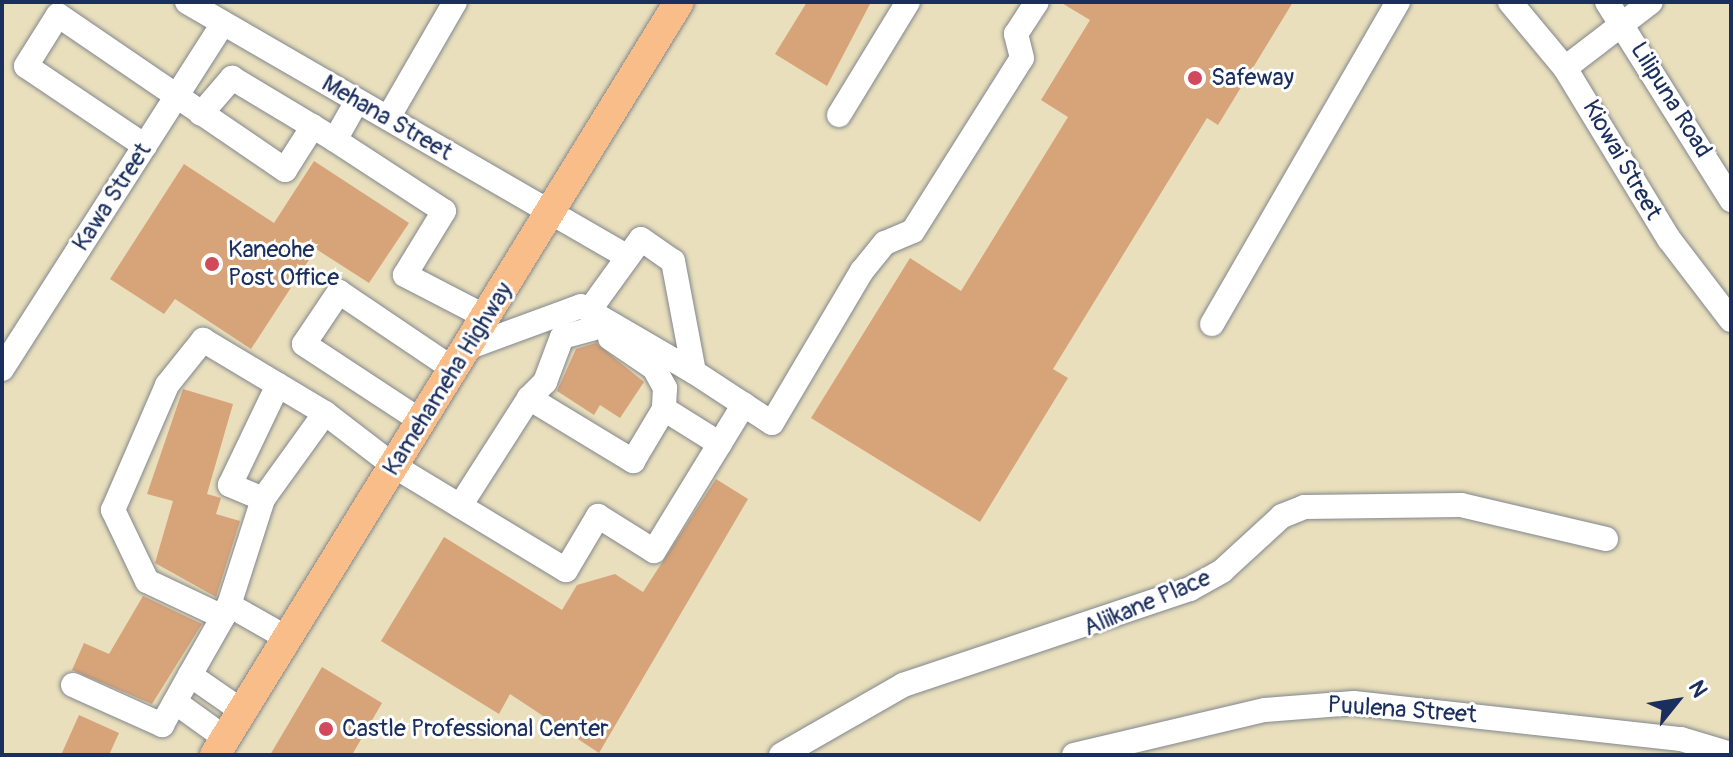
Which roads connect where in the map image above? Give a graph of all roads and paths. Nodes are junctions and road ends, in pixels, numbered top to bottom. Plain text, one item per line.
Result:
1 (187, 2) edge
2 (679, 2) edge
3 (908, 2) edge
4 (1037, 2) edge
5 (1398, 2) edge
6 (1510, 2) edge
7 (1607, 2) edge
8 (1651, 2) edge
9 (452, 3) edge
10 (223, 24) junction
11 (1624, 25) junction
12 (1565, 68) junction
13 (176, 98) junction
14 (357, 101) junction
15 (201, 114) junction
16 (839, 115) dead end
17 (388, 118) junction
18 (313, 126) junction
19 (335, 140) junction
20 (145, 146) junction
21 (1731, 200) edge
22 (551, 211) junction
23 (628, 257) junction
24 (486, 317) junction
25 (1731, 320) edge
26 (1212, 324) dead end
27 (598, 325) junction
28 (460, 358) junction
29 (2, 369) edge
30 (694, 372) junction
31 (278, 385) junction
32 (529, 398) junction
33 (744, 404) junction
34 (664, 409) junction
35 (325, 413) junction
36 (421, 421) junction
37 (720, 444) junction
38 (394, 466) junction
39 (263, 499) junction
40 (460, 506) junction
41 (1606, 539) dead end
42 (226, 611) junction
43 (287, 638) junction
44 (190, 675) junction
45 (73, 685) dead end
46 (175, 702) junction
47 (242, 711) junction
48 (220, 747) edge
49 (1731, 754) edge
50 (781, 755) edge
51 (1074, 755) edge

1 - 10 street, Mehana Street
2 - 22 main road, Kamehameha Highway
3 - 16 street
4 - 33 street
5 - 26 street
6 - 12 street, Kiowai Street
7 - 11 street, Lilipuna Road
8 - 11 street
9 - 17 street
10 - 13 street, Kawa Street
10 - 14 street, Mehana Street
11 - 12 street
11 - 21 street, Lilipuna Road
12 - 25 street, Kiowai Street
13 - 15 street
13 - 20 street, Kawa Street
13 - 20 street
14 - 17 street, Mehana Street
14 - 19 street
15 - 18 street
15 - 18 street
17 - 22 street, Mehana Street
18 - 19 street
19 - 24 street
20 - 29 street, Kawa Street
22 - 23 street, Mehana Street
22 - 24 main road, Kamehameha Highway
23 - 27 street
23 - 30 street
24 - 28 main road, Kamehameha Highway
27 - 28 street
27 - 30 street
27 - 32 street
27 - 34 street
28 - 36 main road, Kamehameha Highway
28 - 36 street
30 - 33 street
31 - 35 street
31 - 39 street
31 - 42 street
32 - 34 street
32 - 40 street
33 - 37 street
34 - 37 street
35 - 38 street
35 - 39 street
36 - 38 main road, Kamehameha Highway
37 - 40 street
38 - 40 street
38 - 43 main road, Kamehameha Highway
39 - 42 street
41 - 50 street, Aliikane Place
42 - 43 street
42 - 44 street
43 - 47 main road, Kamehameha Highway
44 - 46 street
44 - 47 street
45 - 46 street
46 - 48 street
47 - 48 main road, Kamehameha Highway
49 - 51 street, Puulena Street

